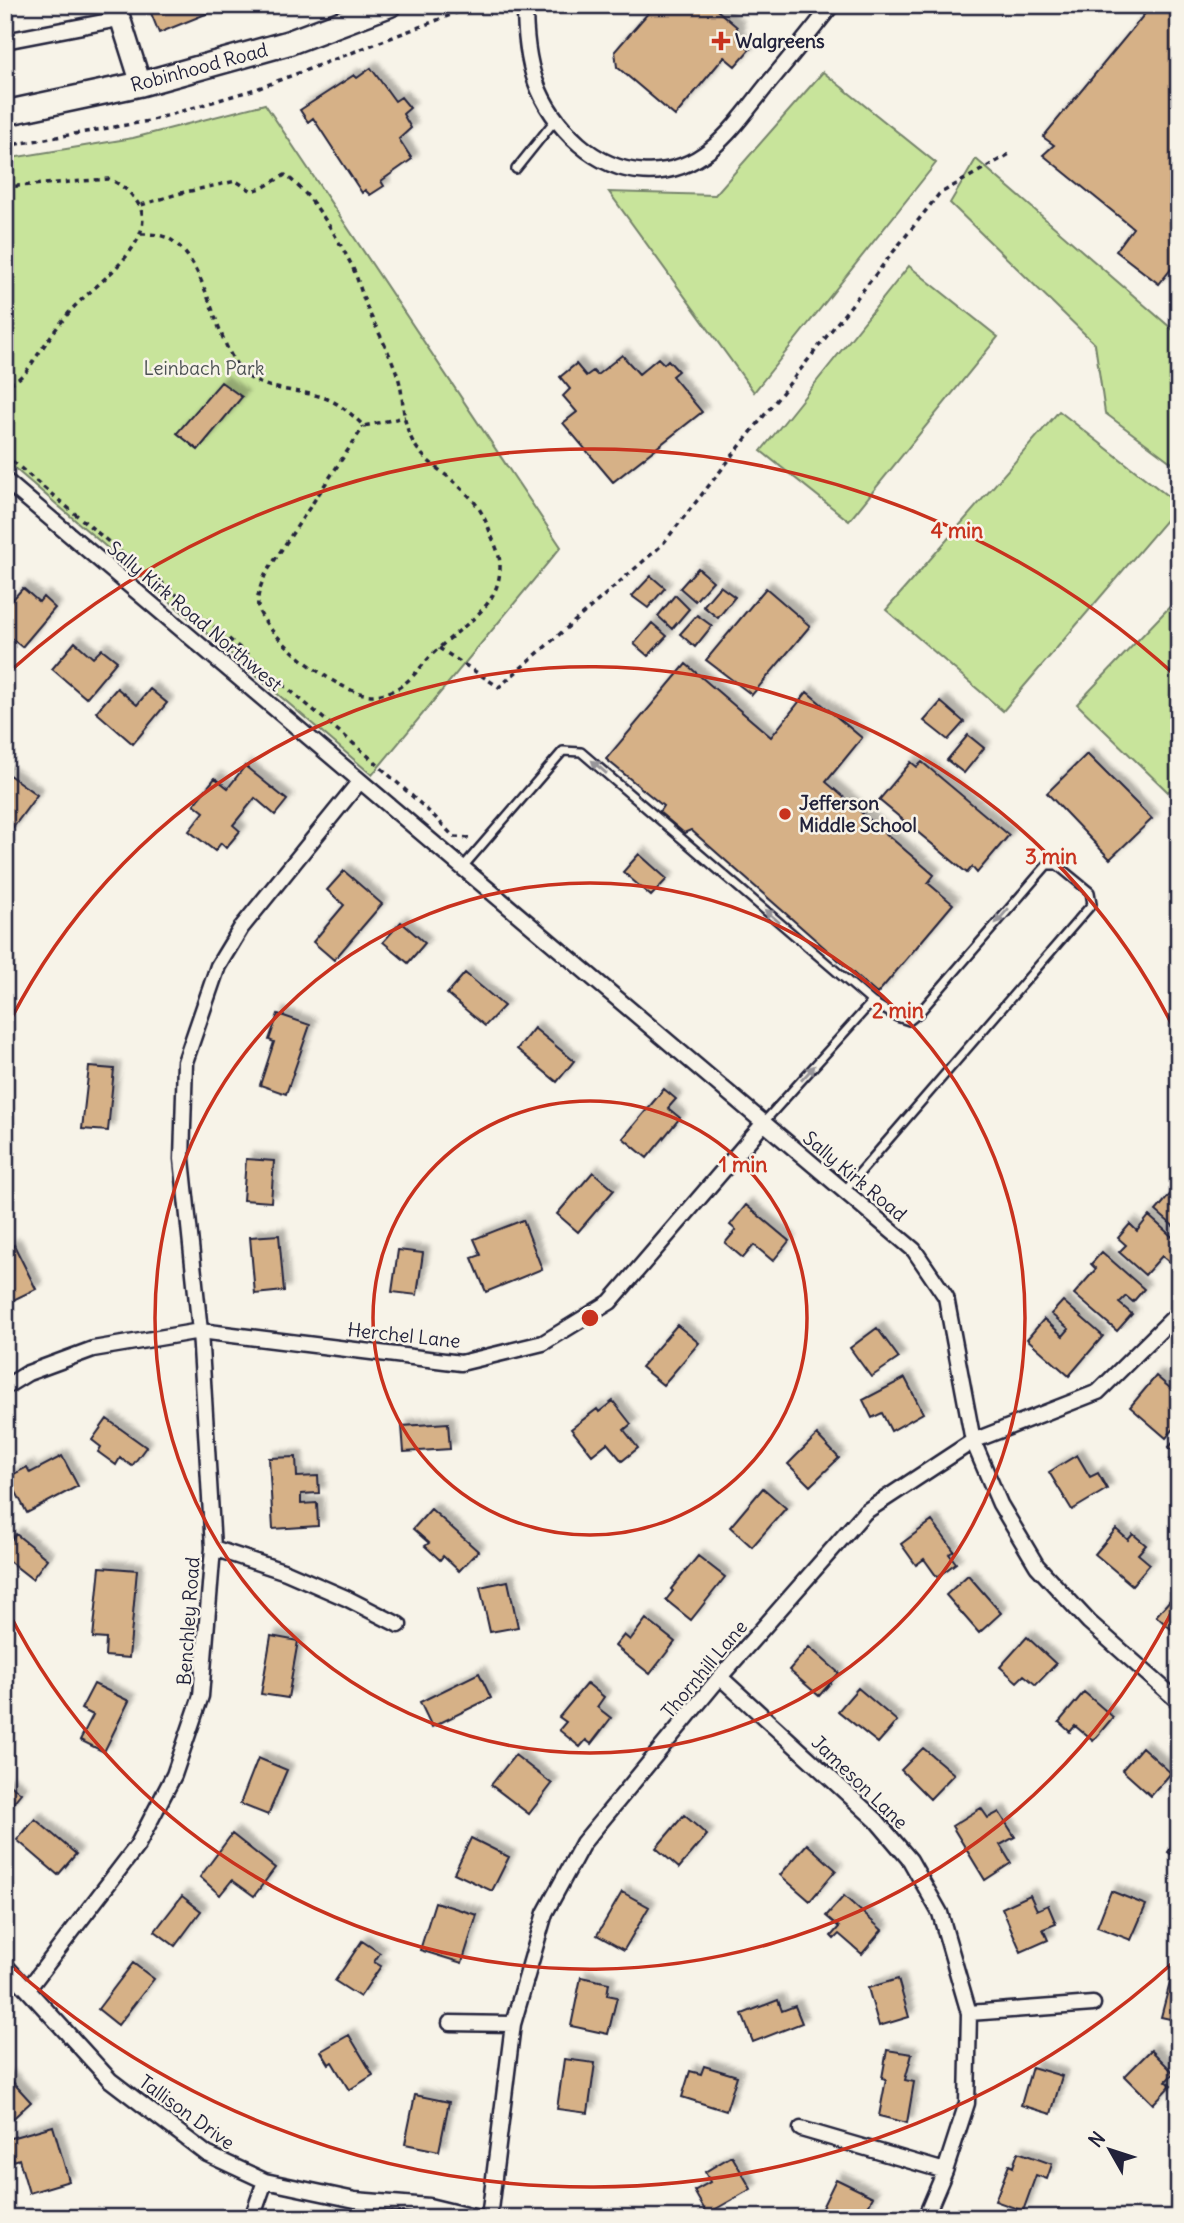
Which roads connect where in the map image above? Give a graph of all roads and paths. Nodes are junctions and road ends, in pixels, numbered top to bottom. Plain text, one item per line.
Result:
1 (389, 5) edge
2 (477, 5) edge
3 (525, 5) edge
4 (831, 6) edge
5 (118, 12) edge
6 (5, 41) edge
7 (141, 84) junction
8 (5, 113) edge
9 (556, 119) junction
10 (5, 146) edge
11 (1013, 152) dead end
12 (516, 169) dead end
13 (5, 187) edge
14 (141, 205) junction
15 (141, 234) junction
16 (5, 386) edge
17 (405, 417) junction
18 (364, 426) junction
19 (5, 455) edge
20 (5, 480) edge
21 (135, 564) dead end
22 (160, 581) dead end
23 (439, 648) junction
24 (360, 781) junction
25 (472, 838) dead end
26 (462, 868) junction
27 (872, 1002) junction
28 (763, 1124) junction
29 (844, 1192) junction
30 (1176, 1320) edge
31 (200, 1331) junction
32 (5, 1387) edge
33 (973, 1441) junction
34 (213, 1548) junction
35 (399, 1625) dead end
36 (720, 1677) junction
37 (1179, 1702) edge
38 (5, 1965) edge
39 (27, 1989) junction
40 (1093, 2004) dead end
41 (969, 2013) junction
42 (450, 2023) dead end
43 (513, 2024) junction
44 (801, 2129) dead end
45 (944, 2171) junction
46 (265, 2181) junction
47 (253, 2218) edge
48 (478, 2218) edge
49 (489, 2218) edge
50 (925, 2218) edge

1 - 7 main road, Robinhood Road
2 - 10 path
3 - 9 street
4 - 9 street
5 - 6 street
5 - 7 street
7 - 8 main road, Robinhood Road
9 - 12 lane
11 - 23 path
13 - 14 path
14 - 15 path
14 - 17 path
15 - 16 path
15 - 18 path
17 - 18 path
17 - 23 path
18 - 23 path
19 - 21 path
20 - 24 street, Sally Kirk Road Northwest
22 - 25 path
24 - 26 street, Sally Kirk Road
24 - 31 street, Benchley Road
27 -> 26 lane
26 - 28 street, Sally Kirk Road
28 -> 27 lane
29 -> 27 lane
28 - 29 street, Sally Kirk Road
28 - 31 street, Herchel Lane
29 - 33 street, Sally Kirk Road
30 - 33 street, Thornhill Lane
31 - 32 street, Herchel Lane
31 - 34 street, Benchley Road
33 - 36 street, Thornhill Lane
33 - 37 street, Sally Kirk Road
34 - 35 street
34 - 39 street, Benchley Road
36 - 41 street, Jameson Lane
36 - 43 street, Thornhill Lane
38 - 39 street, Tallison Drive
39 - 46 street, Tallison Drive
40 - 41 street
41 - 45 street, Jameson Lane
42 - 43 street
43 - 49 street, Thornhill Lane
44 - 45 street
45 - 50 street, Jameson Lane
46 - 47 street
46 - 48 street, Tallison Drive

